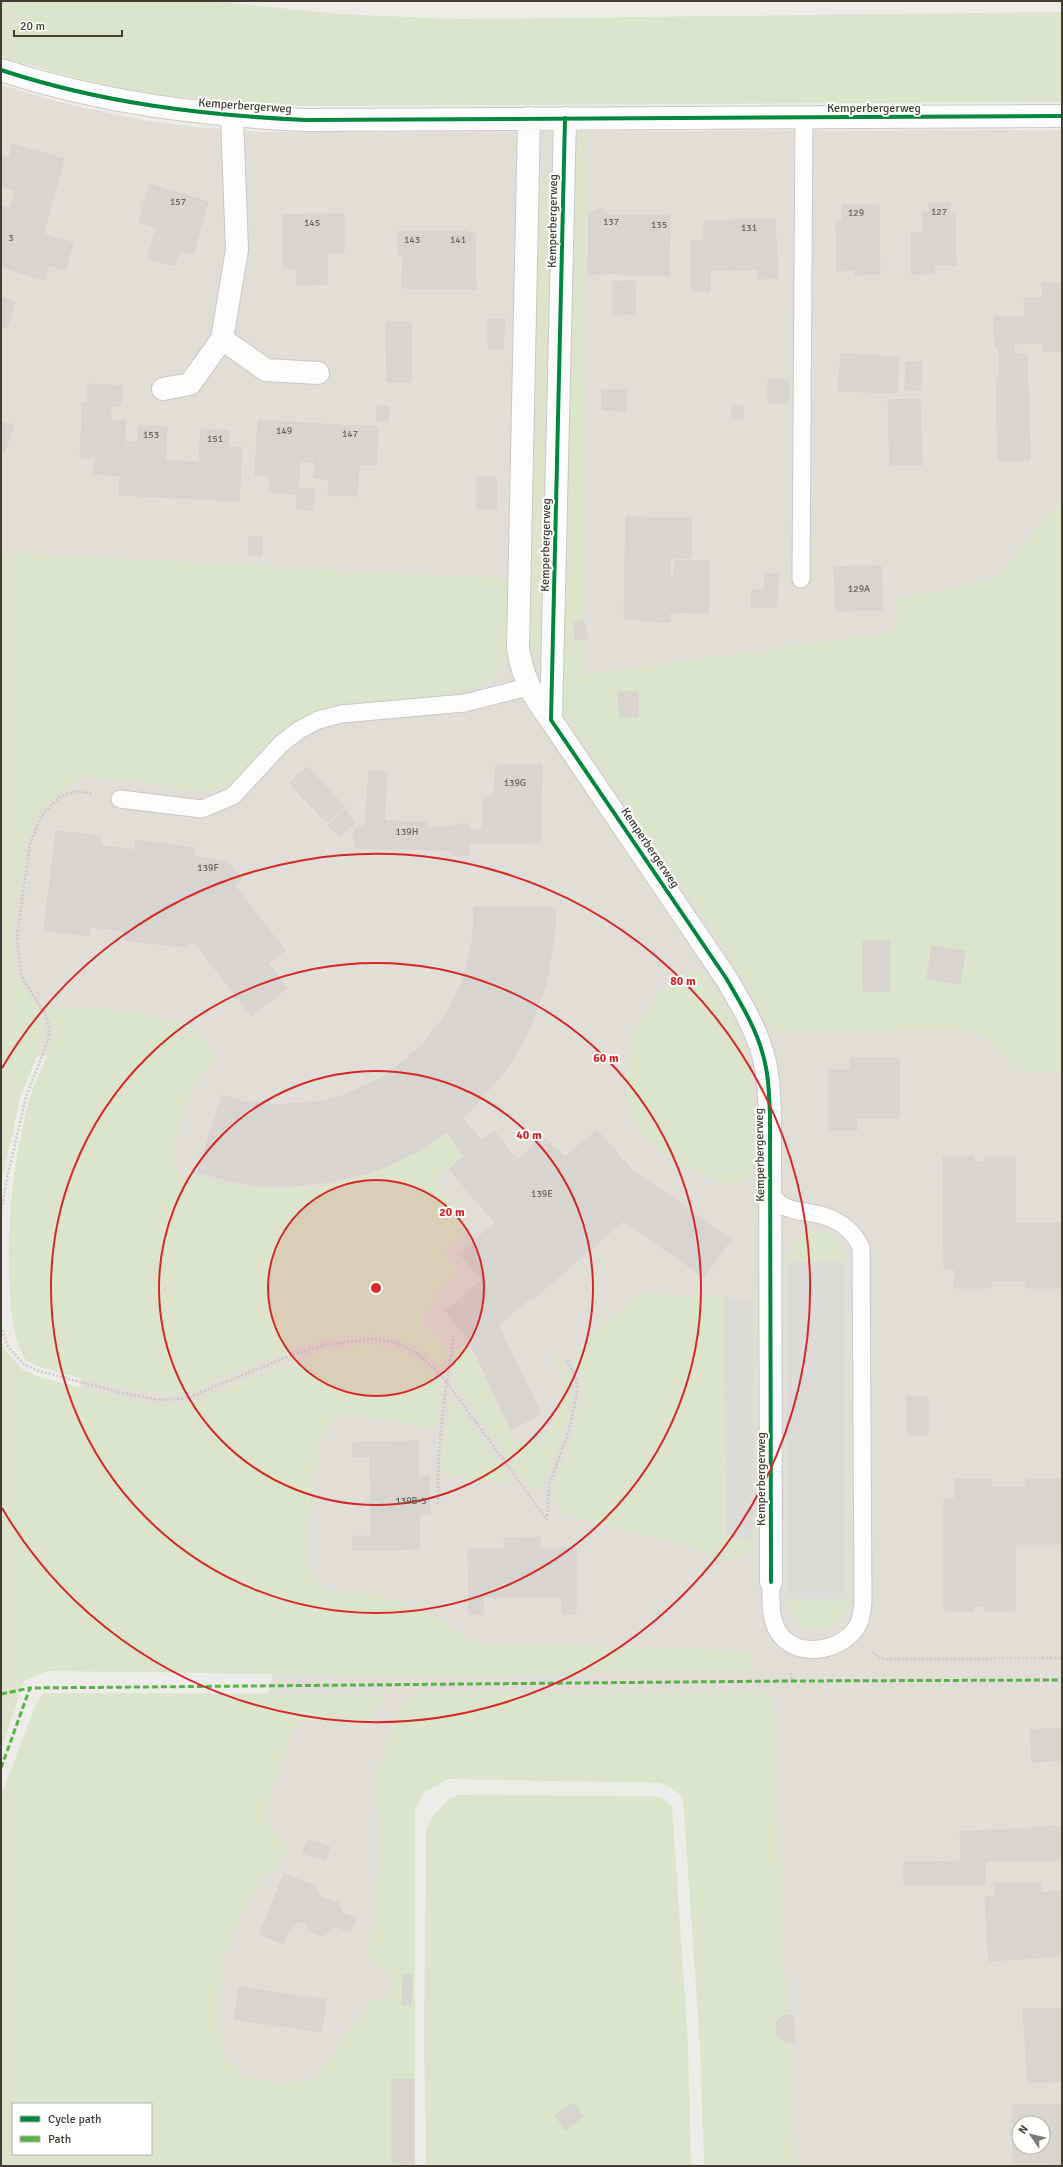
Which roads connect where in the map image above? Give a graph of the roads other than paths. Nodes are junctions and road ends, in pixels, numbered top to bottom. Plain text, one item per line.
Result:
1 (1, 70) edge
2 (232, 116) junction
3 (1062, 116) edge
4 (529, 118) junction
5 (565, 118) junction
6 (804, 118) junction
7 (222, 339) junction
8 (318, 373) dead end
9 (163, 389) dead end
10 (801, 579) dead end
11 (528, 687) junction
12 (552, 688) junction
13 (551, 720) junction
14 (120, 799) road end
15 (771, 1194) junction
16 (771, 1582) joint

1 - 2 street, Kemperbergerweg
2 - 4 street, Kemperbergerweg
2 - 7 street, Kemperbergerweg
3 - 6 street, Kemperbergerweg
4 - 5 street, Kemperbergerweg
4 - 11 street, Kemperbergerweg
5 - 6 street, Kemperbergerweg
5 - 12 street, Kemperbergerweg
6 - 10 lane
7 - 8 street
7 - 9 street, Kemperbergerweg
11 - 12 street
11 - 13 street, Kemperbergerweg
11 - 14 lane
12 - 13 street, Kemperbergerweg
13 - 15 street, Kemperbergerweg
15 - 16 street, Kemperbergerweg
15 - 16 lane, Kemperbergerweg

